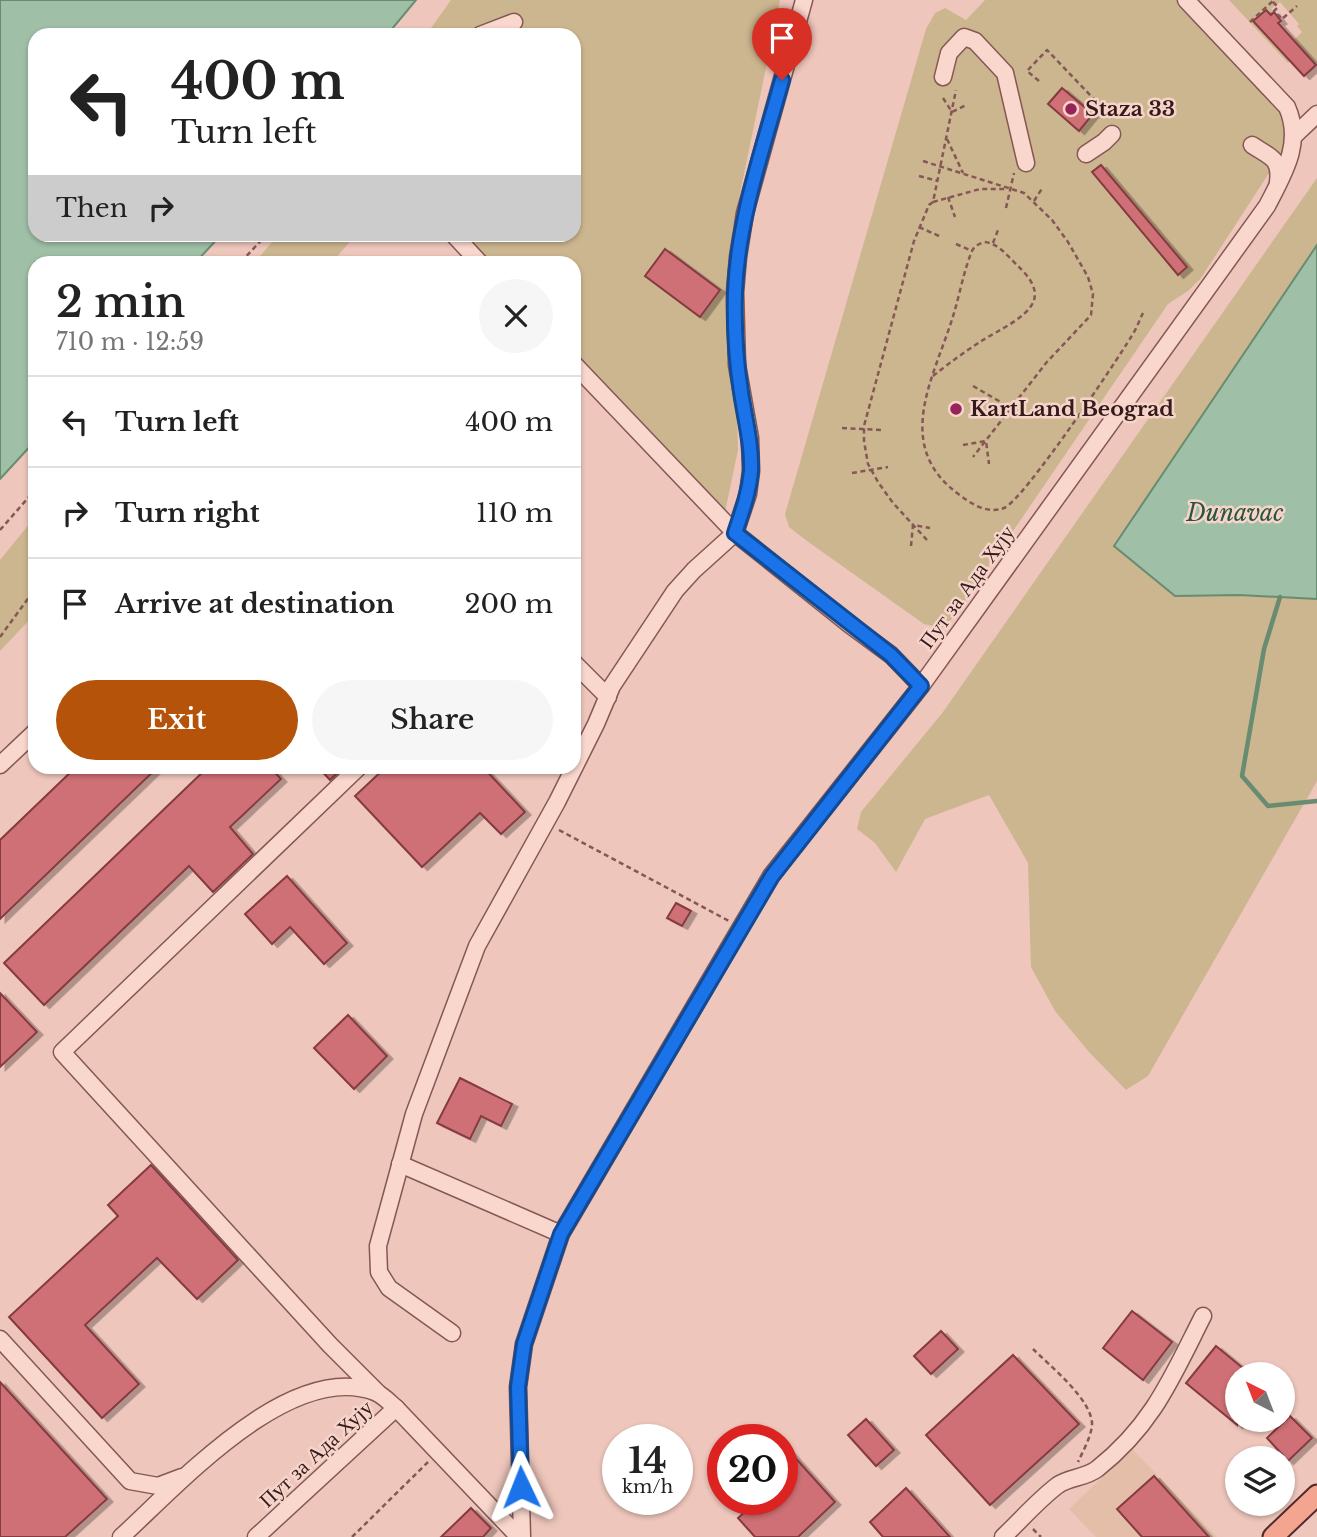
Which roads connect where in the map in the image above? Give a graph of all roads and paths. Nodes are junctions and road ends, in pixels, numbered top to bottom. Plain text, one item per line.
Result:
1 (804, 0) edge
2 (1186, 0) edge
3 (1274, 1) edge
4 (1297, 6) dead end
5 (514, 22) dead end
6 (1250, 22) dead end
7 (499, 28) edge
8 (943, 77) dead end
9 (1039, 81) dead end
10 (956, 90) dead end
11 (943, 98) dead end
12 (966, 105) dead end
13 (952, 112) junction
14 (1317, 114) edge
15 (1116, 129) joint
16 (1294, 136) junction
17 (947, 138) junction
18 (1252, 145) dead end
19 (1086, 154) dead end
20 (923, 161) dead end
21 (941, 167) junction
22 (1020, 167) joint
23 (964, 174) junction
24 (919, 176) dead end
25 (938, 181) junction
26 (1278, 185) junction
27 (1043, 187) dead end
28 (1011, 189) junction
29 (948, 197) junction
30 (1034, 201) junction
31 (933, 202) junction
32 (1006, 208) dead end
33 (955, 217) dead end
34 (919, 227) junction
35 (998, 230) dead end
36 (939, 236) dead end
37 (260, 242) edge
38 (460, 242) edge
39 (993, 243) junction
40 (956, 244) dead end
41 (972, 251) junction
42 (247, 256) edge
43 (473, 256) edge
44 (1143, 313) dead end
45 (581, 371) edge
46 (933, 376) junction
47 (973, 386) dead end
48 (1011, 408) junction
49 (842, 428) dead end
50 (864, 429) junction
51 (881, 430) dead end
52 (986, 441) junction
53 (963, 445) dead end
54 (973, 457) dead end
55 (989, 464) dead end
56 (888, 467) dead end
57 (871, 469) junction
58 (852, 473) dead end
59 (28, 498) edge
60 (913, 525) junction
61 (930, 528) dead end
62 (0, 530) edge
63 (735, 533) junction
64 (927, 540) dead end
65 (911, 546) dead end
66 (28, 599) edge
67 (0, 637) edge
68 (581, 670) edge
69 (921, 686) junction
70 (608, 697) junction
71 (28, 739) edge
72 (581, 754) edge
73 (0, 765) edge
74 (352, 774) edge
75 (570, 774) edge
76 (545, 823) junction
77 (741, 927) junction
78 (400, 1164) junction
79 (561, 1234) junction
80 (1203, 1316) dead end
81 (452, 1333) dead end
82 (0, 1339) edge
83 (1033, 1349) dead end
84 (378, 1393) junction
85 (396, 1408) junction
86 (438, 1452) junction
87 (191, 1474) junction
88 (1068, 1480) junction
89 (1317, 1495) edge
90 (121, 1537) edge
91 (256, 1537) edge
92 (352, 1537) edge
93 (521, 1537) edge
94 (1003, 1537) edge
95 (1273, 1537) edge

1 - 63 lane
2 - 16 lane
3 - 4 path
3 - 6 path
5 - 7 lane
8 - 22 lane
9 - 15 path
10 - 13 path
11 - 13 path
12 - 13 path
13 - 17 path
14 - 16 lane
15 - 19 lane
16 - 26 lane, Пут за Ада Хују
17 - 21 path
17 - 23 path
18 - 26 lane
20 - 21 path
21 - 23 path
21 - 25 path
22 - 28 path
23 - 28 path
24 - 25 path
25 - 31 path
26 - 69 lane, Пут за Ада Хују
27 - 30 path
28 - 29 path
28 - 30 path
28 - 32 path
29 - 31 path
29 - 33 path
30 - 48 path
31 - 34 path
34 - 36 path
34 - 50 path
35 - 39 path
37 - 42 path
38 - 43 lane
39 - 41 path
39 - 46 path
40 - 41 path
41 - 46 path
44 - 46 path
45 - 63 lane
47 - 48 path
48 - 52 path
49 - 50 path
50 - 51 path
50 - 57 path
52 - 53 path
52 - 54 path
52 - 55 path
56 - 57 path
57 - 58 path
57 - 60 path
59 - 62 path
60 - 61 path
60 - 64 path
60 - 65 path
63 - 69 lane
63 - 70 lane
66 - 67 path
68 - 70 lane
69 - 77 lane, Пут за Ада Хују
70 - 72 lane
71 - 73 lane
74 - 84 lane
75 - 76 lane
76 - 77 path
76 - 78 lane
77 - 79 lane, Пут за Ада Хују
78 - 79 lane
78 - 81 lane
79 - 93 lane, Пут за Ада Хују
80 - 88 lane
82 - 87 lane
83 - 88 path
84 - 85 lane
84 - 87 lane
85 - 86 lane, Пут за Ада Хују
85 - 91 lane, Пут за Ада Хују
86 - 92 path
86 - 93 lane, Пут за Ада Хују
87 - 90 lane
88 - 94 lane
89 - 95 main road

